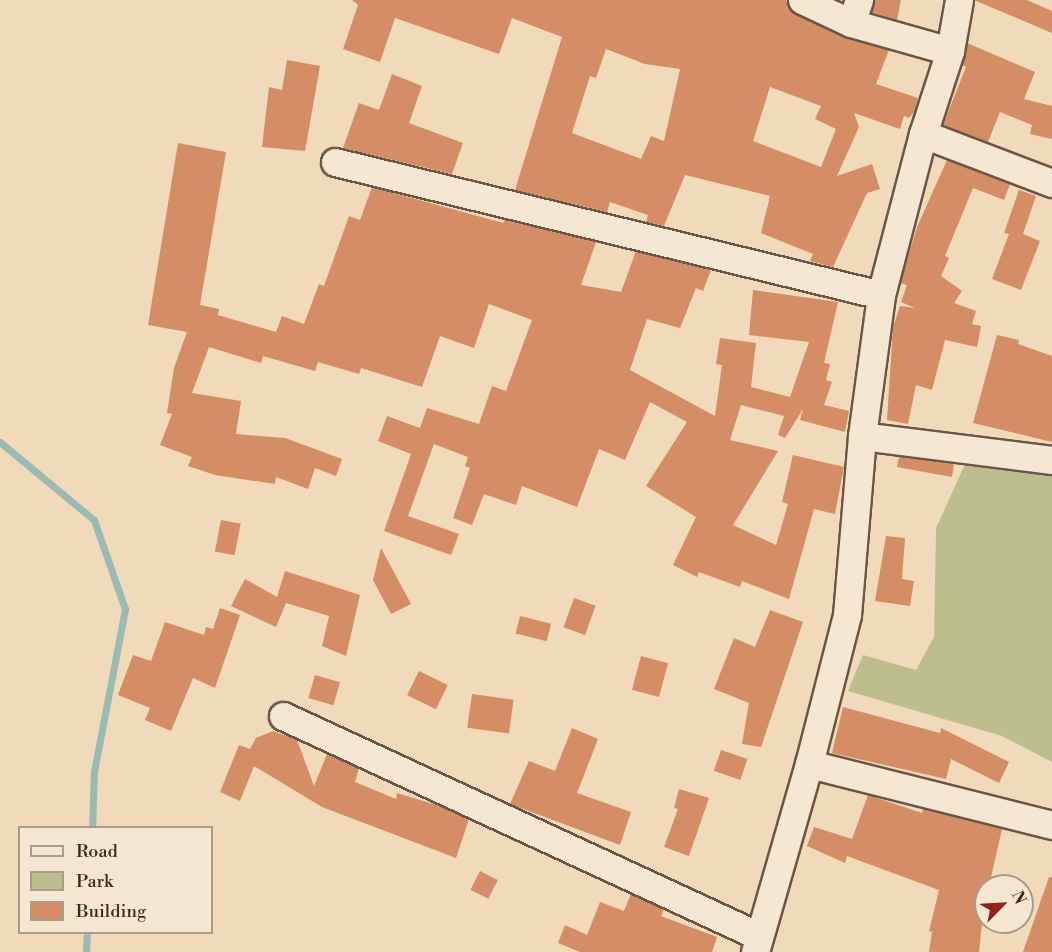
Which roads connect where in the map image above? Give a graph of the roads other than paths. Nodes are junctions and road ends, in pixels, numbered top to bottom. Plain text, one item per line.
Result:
1 (802, 0) edge
2 (959, 0) edge
3 (855, 12) edge
4 (950, 51) junction
5 (922, 134) junction
6 (335, 162) dead end
7 (1052, 183) edge
8 (881, 295) junction
9 (862, 436) junction
10 (1052, 460) edge
11 (283, 716) dead end
12 (810, 764) junction
13 (1052, 825) edge
14 (757, 944) edge

1 - 3 street
2 - 4 street
3 - 4 street
4 - 5 street
5 - 7 street
5 - 8 street
6 - 8 street
8 - 9 street
9 - 10 street
9 - 12 street
11 - 14 street
12 - 13 street
12 - 14 street

